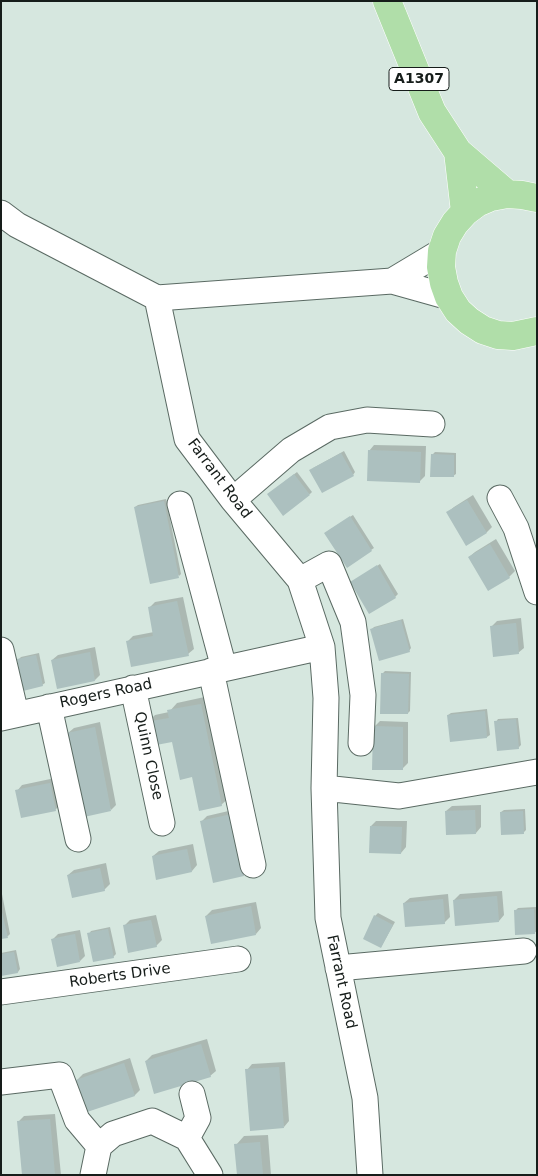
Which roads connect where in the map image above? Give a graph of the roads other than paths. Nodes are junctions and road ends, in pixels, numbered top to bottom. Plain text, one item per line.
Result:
1 (387, 1) edge
2 (458, 152) junction
3 (507, 194) junction
4 (537, 198) edge
5 (1, 212) edge
6 (465, 212) junction
7 (442, 251) junction
8 (392, 281) junction
9 (449, 297) junction
10 (157, 298) junction
11 (534, 335) edge
12 (432, 424) dead end
13 (500, 498) dead end
14 (233, 500) junction
15 (180, 504) dead end
16 (300, 580) junction
17 (537, 592) edge
18 (322, 647) junction
19 (1, 650) edge
20 (218, 670) junction
21 (133, 688) junction
22 (363, 695) junction
23 (326, 698) junction
24 (49, 707) junction
25 (8, 716) edge
26 (360, 743) dead end
27 (537, 772) edge
28 (324, 788) junction
29 (162, 823) dead end
30 (78, 839) dead end
31 (253, 864) dead end
32 (524, 951) dead end
33 (238, 959) dead end
34 (338, 968) junction
35 (1, 992) edge
36 (2, 1082) edge
37 (192, 1094) dead end
38 (188, 1138) junction
39 (99, 1146) junction
40 (215, 1170) edge
41 (93, 1175) edge
42 (370, 1175) edge

1 - 2 main road, A1307
2 - 3 main road
2 - 6 main road
3 - 4 main road
3 - 6 main road
5 - 10 street
6 - 7 main road
7 - 8 street
7 - 9 main road
8 - 9 street
8 - 10 street
9 - 11 main road
10 - 14 street, Farrant Road
12 - 14 street
13 - 17 street
14 - 16 street, Farrant Road
15 - 20 street
16 - 18 street, Farrant Road
16 - 22 street
18 - 20 street, Rogers Road
18 - 23 street, Farrant Road
19 - 25 street
20 - 21 street, Rogers Road
20 - 31 street
21 - 24 street, Rogers Road
21 - 29 street, Quinn Close
22 - 23 street
22 - 26 street
23 - 28 street, Farrant Road
24 - 25 street, Rogers Road
24 - 30 street
27 - 28 street
28 - 34 street, Farrant Road
32 - 34 street
33 - 35 street, Roberts Drive
34 - 42 street, Farrant Road
36 - 39 street
37 - 38 street
38 - 39 street
38 - 40 street
39 - 41 street

